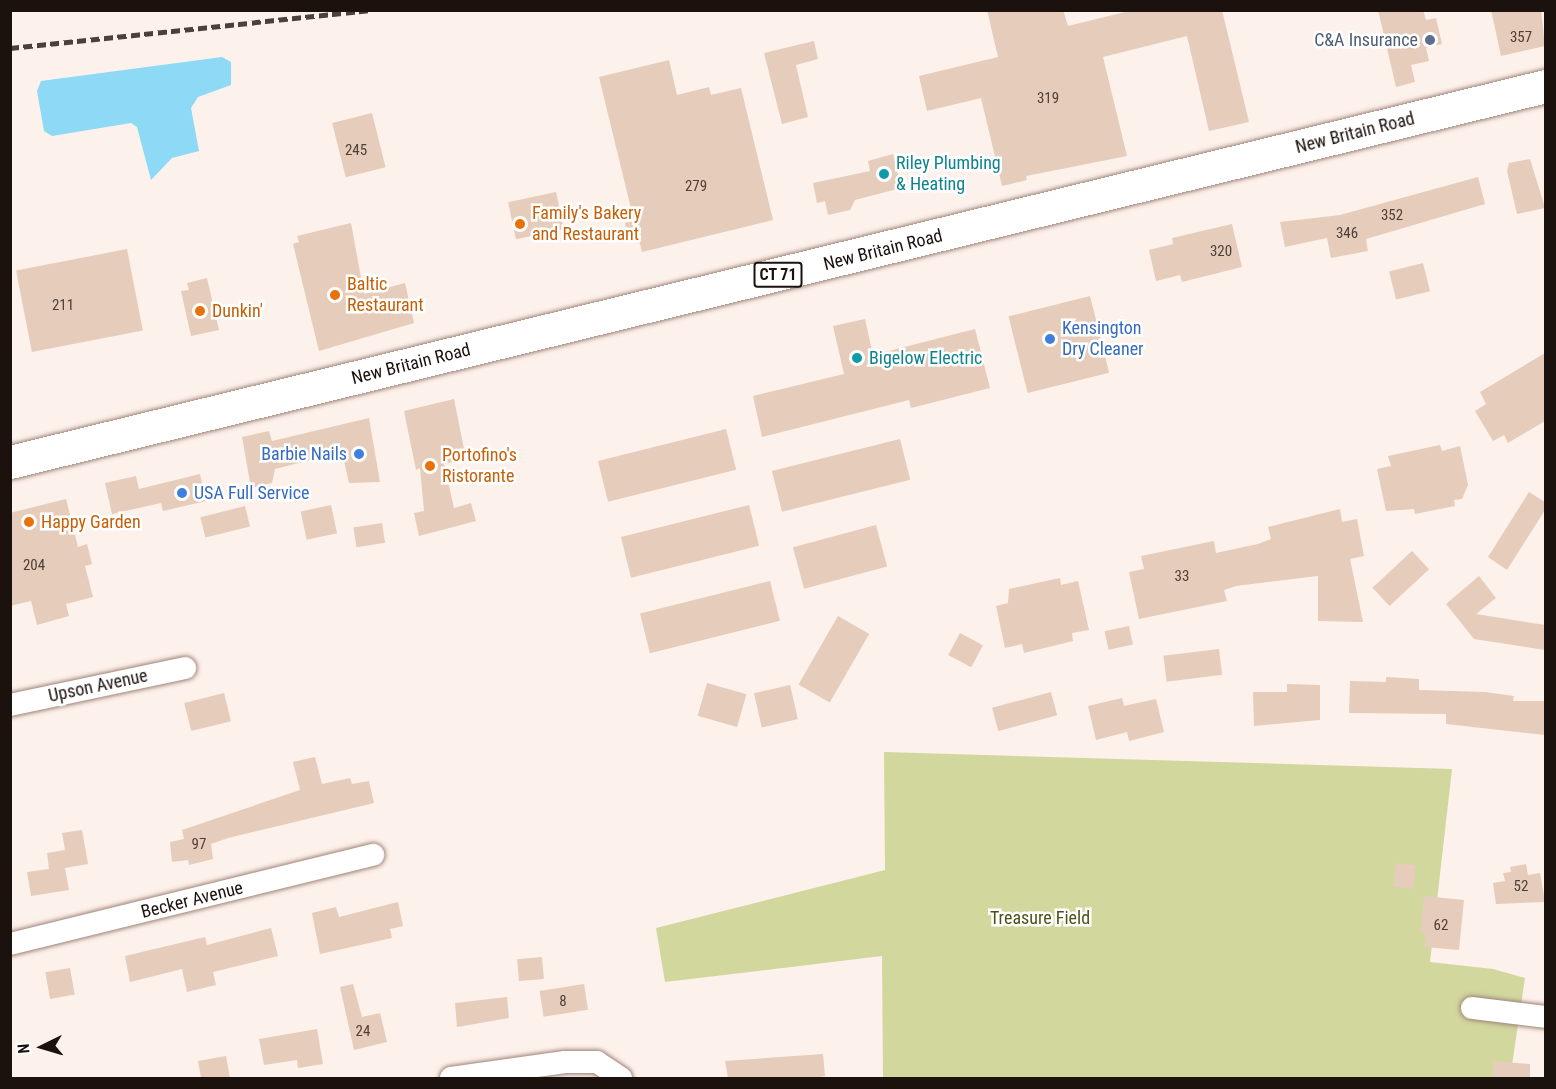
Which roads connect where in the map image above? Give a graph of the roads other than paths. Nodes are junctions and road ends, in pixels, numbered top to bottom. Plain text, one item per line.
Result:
1 (1545, 86) edge
2 (10, 462) edge
3 (185, 668) dead end
4 (10, 705) edge
5 (373, 855) dead end
6 (10, 944) edge
7 (1472, 1008) dead end
8 (1545, 1017) edge
9 (619, 1075) edge
10 (451, 1078) edge

1 - 2 main road, New Britain Road / CT 71
3 - 4 street, Upson Avenue
5 - 6 street, Becker Avenue
7 - 8 street
9 - 10 street

